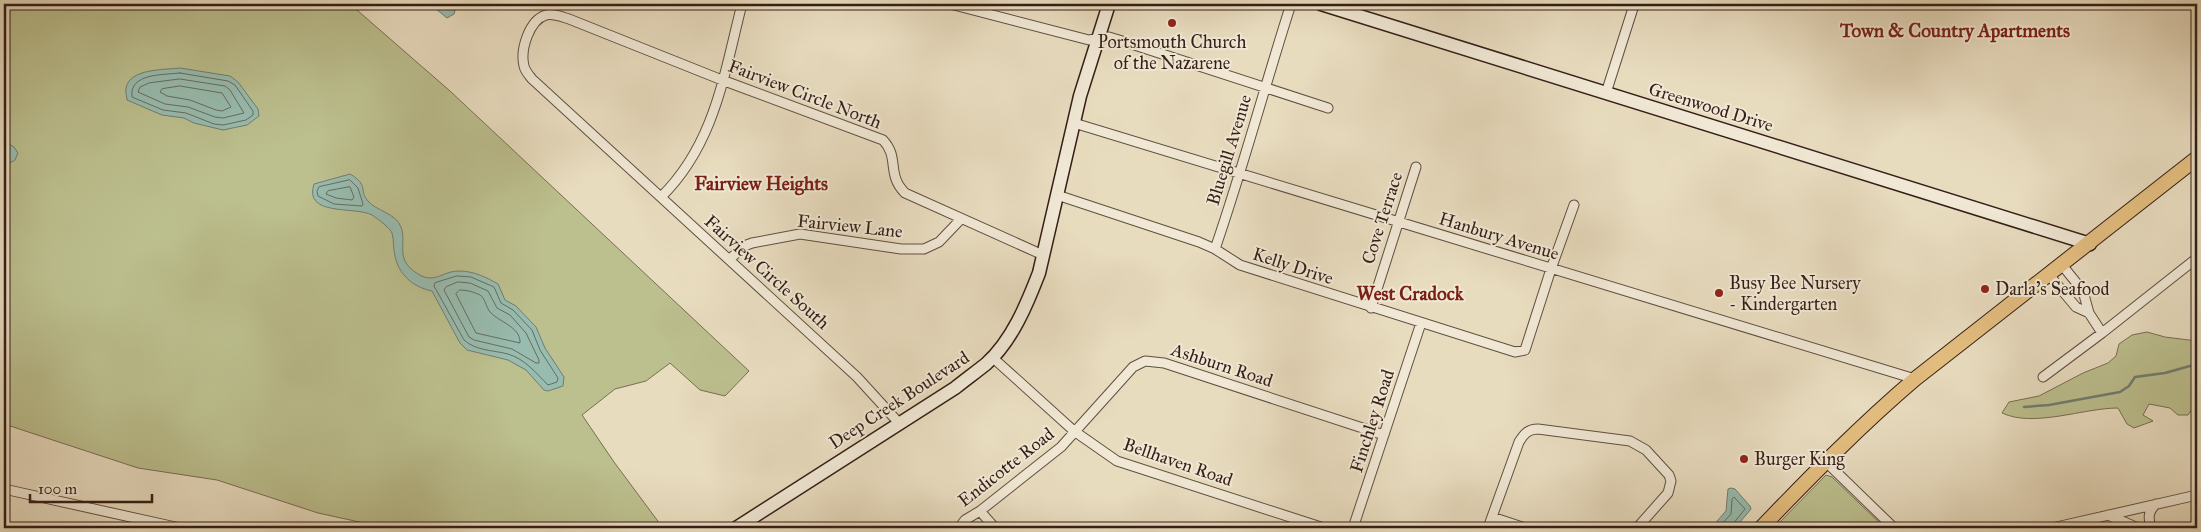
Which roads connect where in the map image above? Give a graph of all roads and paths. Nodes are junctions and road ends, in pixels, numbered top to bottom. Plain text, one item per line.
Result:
1 (742, 4) edge
2 (950, 4) edge
3 (1109, 4) edge
4 (1291, 4) edge
5 (1321, 4) edge
6 (1634, 4) edge
7 (528, 36) joint
8 (1099, 39) junction
9 (722, 80) junction
10 (1265, 86) junction
11 (1606, 93) junction
12 (1328, 108) dead end
13 (1074, 123) junction
14 (2197, 158) edge
15 (1416, 167) dead end
16 (1240, 175) junction
17 (1057, 195) junction
18 (661, 197) junction
19 (1574, 205) dead end
20 (961, 219) junction
21 (1398, 223) junction
22 (2090, 244) junction
23 (1215, 249) junction
24 (1043, 255) junction
25 (2197, 258) edge
26 (730, 259) junction
27 (2062, 265) junction
28 (1551, 269) junction
29 (2049, 275) junction
30 (1371, 308) junction
31 (2089, 313) junction
32 (1421, 323) junction
33 (2102, 333) junction
34 (992, 357) junction
35 (2043, 377) dead end
36 (1915, 378) junction
37 (899, 424) junction
38 (1074, 431) junction
39 (1384, 435) junction
40 (1825, 461) junction
41 (4, 488) edge
42 (2197, 495) edge
43 (2156, 504) junction
44 (980, 511) junction
45 (2108, 515) junction
46 (1492, 516) junction
47 (2074, 526) edge
48 (180, 528) edge
49 (736, 528) edge
50 (959, 528) edge
51 (995, 528) edge
52 (1324, 528) edge
53 (1353, 528) edge
54 (1488, 528) edge
55 (1525, 528) edge
56 (1637, 528) edge
57 (1761, 528) edge
58 (1894, 528) edge
59 (2052, 528) edge
60 (2138, 528) edge
61 (2151, 528) edge

1 - 9 street
2 - 8 street
3 - 8 street, Deep Creek Boulevard
4 - 10 street, Bluegill Avenue
5 - 11 street, Greenwood Drive
6 - 11 street
7 - 9 street, Fairview Circle North
7 - 18 street, Fairview Circle South
8 - 10 street
8 - 13 street, Deep Creek Boulevard
9 - 18 street
9 - 20 street, Fairview Circle North
10 - 12 street
10 - 16 street, Bluegill Avenue
11 - 22 street, Greenwood Drive
13 - 16 street, Hanbury Avenue
13 - 17 street, Deep Creek Boulevard
14 - 22 main road
15 - 21 street, Cove Terrace
16 - 21 street, Hanbury Avenue
16 - 23 street, Bluegill Avenue
17 - 23 street, Kelly Drive
17 - 24 street, Deep Creek Boulevard
18 - 26 street, Fairview Circle South
19 - 28 street
20 - 24 street, Fairview Circle North
20 - 26 street, Fairview Lane
21 - 28 street, Hanbury Avenue
21 - 30 street, Cove Terrace
22 - 27 main road
23 - 30 street, Kelly Drive
24 - 34 street, Deep Creek Boulevard
25 - 33 street
26 - 37 street, Fairview Circle South
27 - 29 main road
27 - 31 street
28 - 32 street, Kelly Drive
28 - 36 street, Hanbury Avenue
29 - 31 street
29 - 36 main road
30 - 32 street, Kelly Drive
31 - 33 street
32 - 39 street, Finchley Road
33 - 35 street
34 - 37 street, Deep Creek Boulevard
34 - 38 street, Bellhaven Road
36 - 40 main road
37 - 49 street, Deep Creek Boulevard
38 - 39 street, Ashburn Road
38 - 44 street, Endicotte Road
38 - 52 street, Bellhaven Road
39 - 53 street, Finchley Road
40 - 57 main road
40 - 58 street
41 - 48 street
42 - 43 street
43 - 45 street
43 - 61 street
44 - 50 street, Endicotte Road
44 - 51 street
45 - 47 street
45 - 60 street
46 - 54 street
46 - 55 street
46 - 56 street
47 - 59 street

